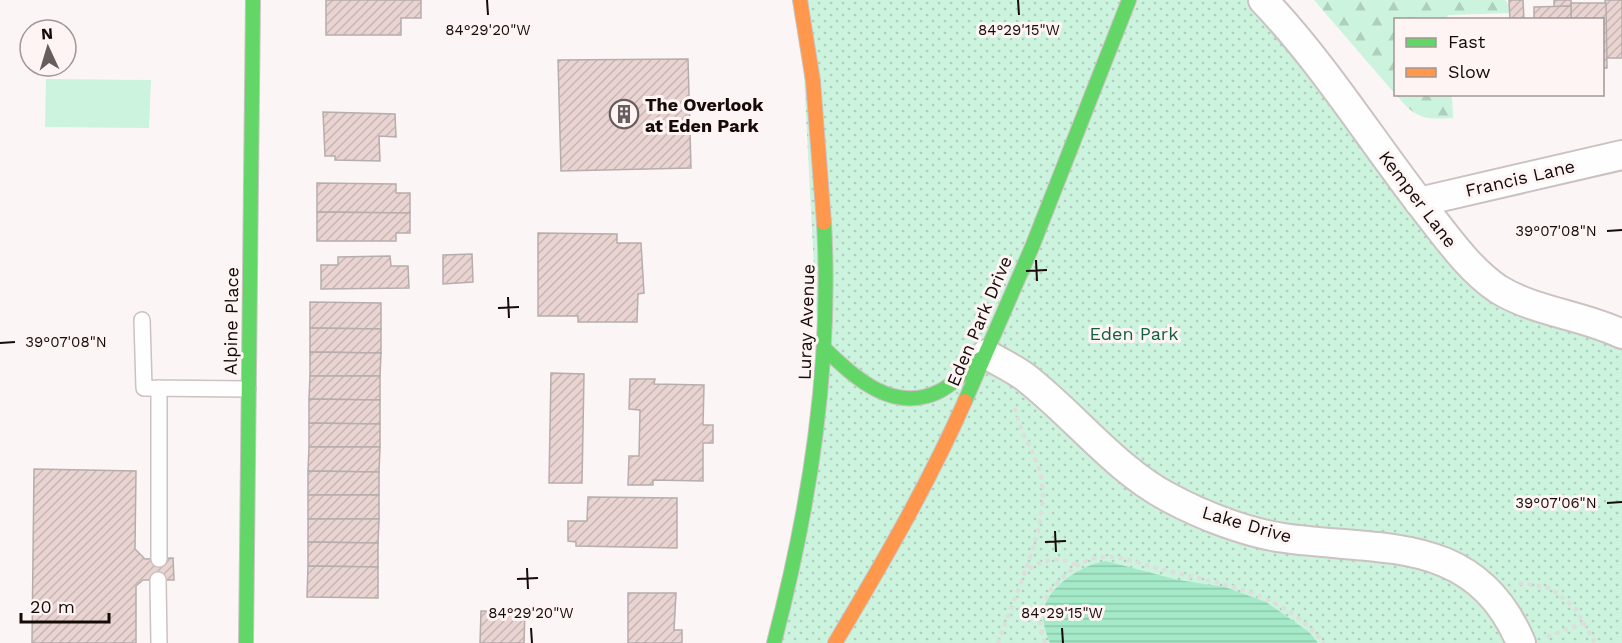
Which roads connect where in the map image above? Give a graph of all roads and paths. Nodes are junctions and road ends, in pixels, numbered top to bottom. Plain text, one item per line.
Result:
1 (253, 0) edge
2 (800, 0) edge
3 (1129, 0) edge
4 (1263, 0) edge
5 (1622, 155) edge
6 (1419, 202) junction
7 (142, 320) dead end
8 (1622, 334) edge
9 (824, 348) junction
10 (986, 354) junction
11 (159, 388) junction
12 (248, 389) junction
13 (1015, 405) dead end
14 (159, 559) dead end
15 (1076, 566) junction
16 (1022, 575) junction
17 (158, 580) dead end
18 (1484, 588) junction
19 (1585, 622) junction
20 (1532, 641) edge
21 (159, 643) edge
22 (246, 643) edge
23 (774, 643) edge
24 (835, 643) edge
25 (998, 643) edge
26 (1045, 643) edge
27 (1324, 643) edge
28 (1595, 643) edge

1 - 12 street, Alpine Place
2 - 9 street, Luray Avenue
3 - 10 street, Eden Park Drive
4 - 6 street, Kemper Lane
5 - 6 street, Francis Lane
6 - 8 street, Kemper Lane
7 - 11 lane
9 - 10 street
9 - 23 street, Luray Avenue
10 - 18 street, Lake Drive
10 - 24 street, Eden Park Drive
11 - 12 lane
11 - 14 lane
12 - 22 street, Alpine Place
13 - 16 path
15 - 16 path
15 - 26 path
15 - 27 path
16 - 25 path
17 - 21 lane
18 - 19 path
18 - 20 street, Lake Drive
19 - 20 path
19 - 28 path

